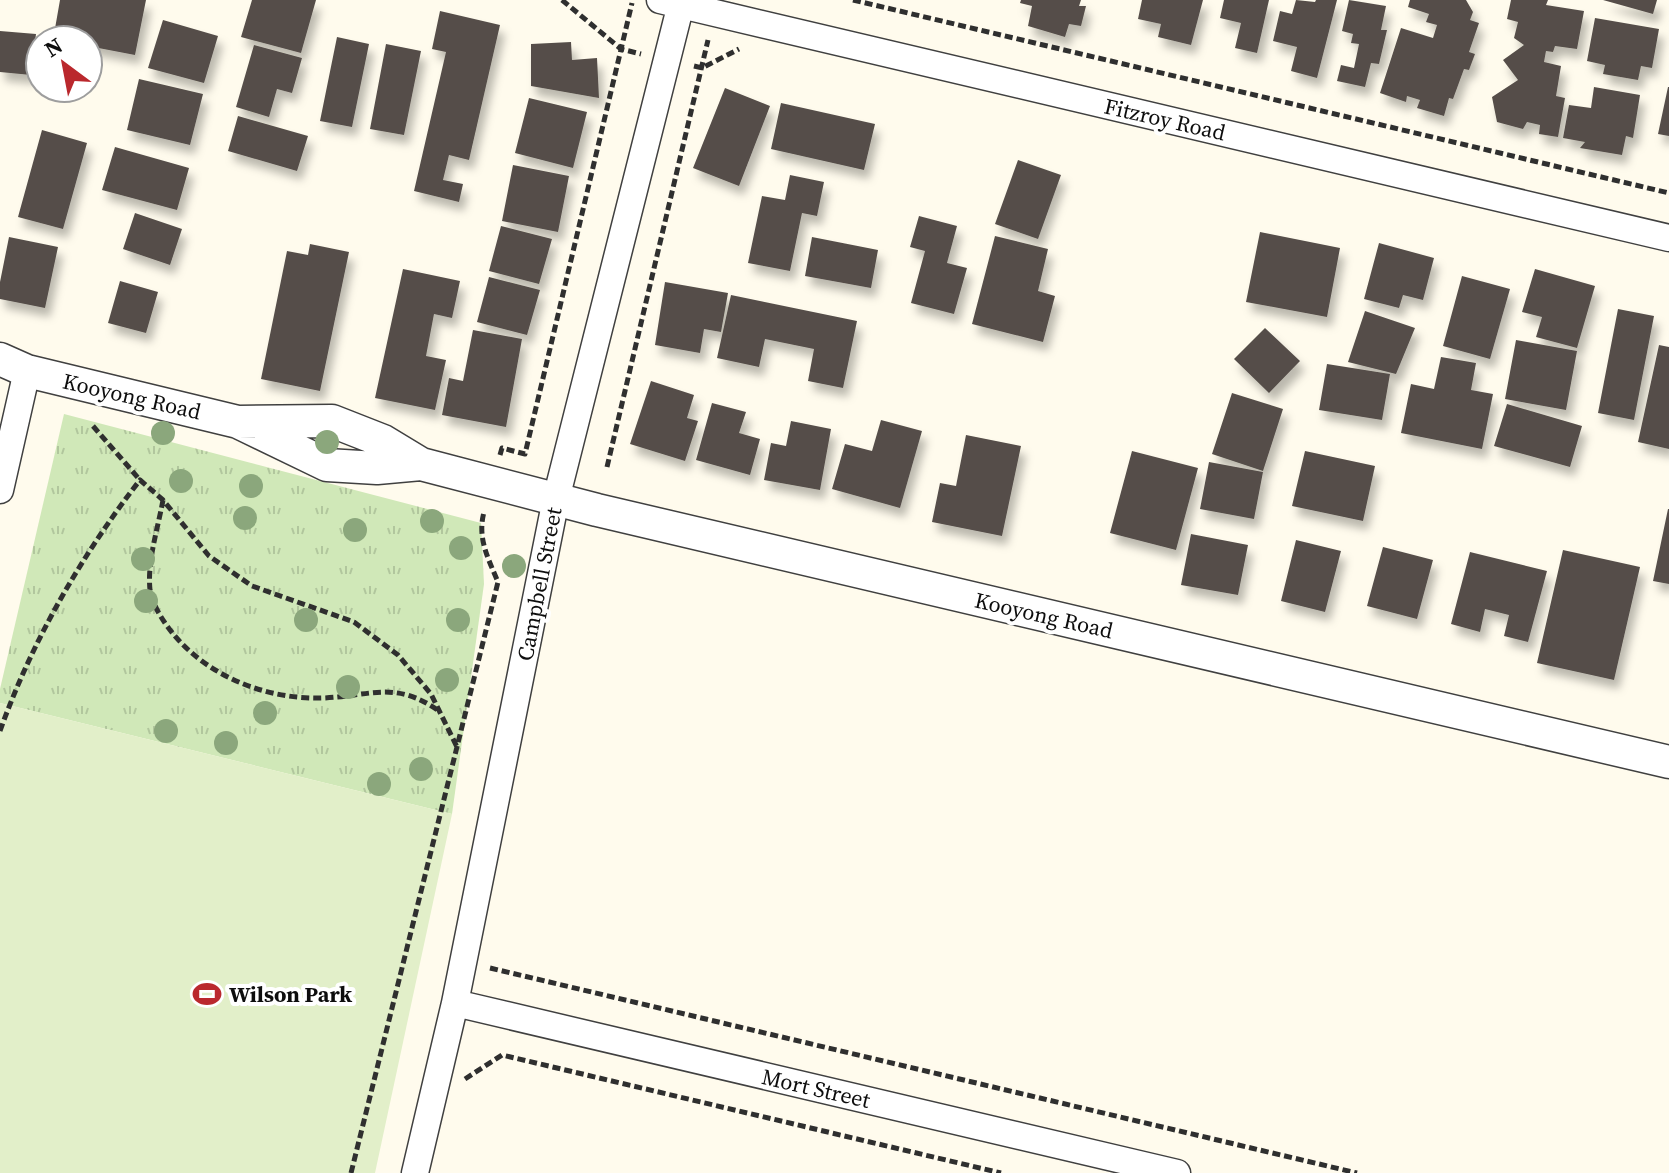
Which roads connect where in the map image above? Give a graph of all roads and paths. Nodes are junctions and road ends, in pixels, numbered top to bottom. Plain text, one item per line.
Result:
1 (633, 0) edge
2 (853, 0) edge
3 (675, 2) edge
4 (714, 13) junction
5 (1669, 193) edge
6 (1669, 238) edge
7 (9, 368) edge
8 (238, 422) junction
9 (93, 426) dead end
10 (499, 460) dead end
11 (421, 464) junction
12 (607, 467) dead end
13 (140, 480) junction
14 (0, 490) edge
15 (556, 499) junction
16 (163, 500) junction
17 (487, 502) dead end
18 (440, 711) junction
19 (0, 731) edge
20 (457, 747) junction
21 (1669, 762) edge
22 (488, 967) dead end
23 (455, 1003) junction
24 (461, 1082) dead end
25 (351, 1173) edge
26 (415, 1173) edge
27 (1001, 1173) edge
28 (1177, 1173) edge
29 (1357, 1173) edge

1 - 10 path
2 - 5 path
3 - 4 street, Fitzroy Road
3 - 15 street, Campbell Street
4 - 6 street, Fitzroy Road
4 - 12 path
7 - 8 street, Kooyong Road
7 - 14 street
8 - 11 street, Kooyong Road
8 - 11 street, Kooyong Road
9 - 13 path
11 - 15 street, Kooyong Road
13 - 16 path
13 - 19 path
15 - 21 street, Kooyong Road
15 - 23 street, Campbell Street
16 - 18 path
16 - 18 path
17 - 20 path
18 - 20 path
20 - 25 path
22 - 29 path
23 - 26 street, Campbell Street
23 - 28 street, Mort Street
24 - 27 path

